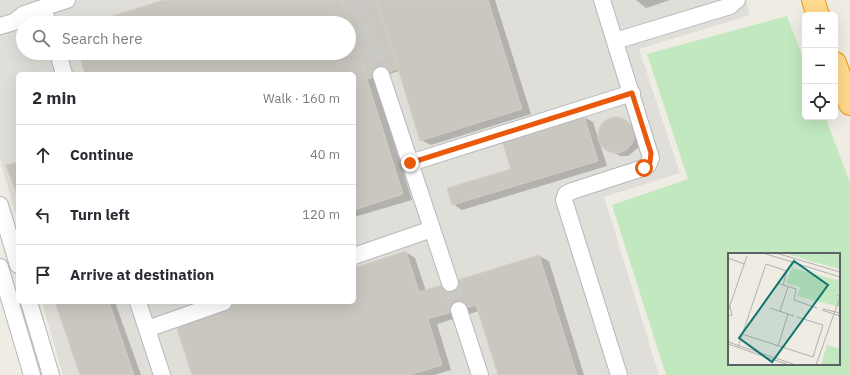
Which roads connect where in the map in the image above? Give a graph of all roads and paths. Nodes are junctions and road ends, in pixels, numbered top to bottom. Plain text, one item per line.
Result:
1 (67, 0) edge
2 (602, 0) edge
3 (737, 0) edge
4 (813, 0) edge
5 (43, 8) junction
6 (817, 12) edge
7 (22, 16) edge
8 (46, 16) edge
9 (16, 20) edge
10 (0, 26) edge
11 (615, 41) junction
12 (60, 60) edge
13 (838, 71) edge
14 (63, 72) edge
15 (381, 75) tunnel mouth
16 (632, 93) junction
17 (850, 104) edge
18 (410, 163) junction
19 (0, 205) edge
20 (432, 229) junction
21 (356, 255) edge
22 (16, 258) edge
23 (0, 267) edge
24 (450, 283) tunnel mouth
25 (30, 304) edge
26 (139, 304) edge
27 (218, 304) edge
28 (458, 310) tunnel mouth
29 (147, 329) junction
30 (32, 375) edge
31 (51, 375) edge
32 (162, 375) edge
33 (480, 375) edge
34 (619, 375) edge

1 - 5 street
2 - 11 street
3 - 11 street
4 - 6 highway
5 - 7 street
5 - 8 street
9 - 10 street
11 - 16 street
12 - 14 street
13 - 17 highway
15 - 18 street
16 - 18 street
16 - 34 street
18 - 20 street
19 - 22 street
20 - 21 street
20 - 24 street
23 - 30 street
25 - 31 street
26 - 29 street
27 - 29 street
28 - 33 street
29 - 32 street

